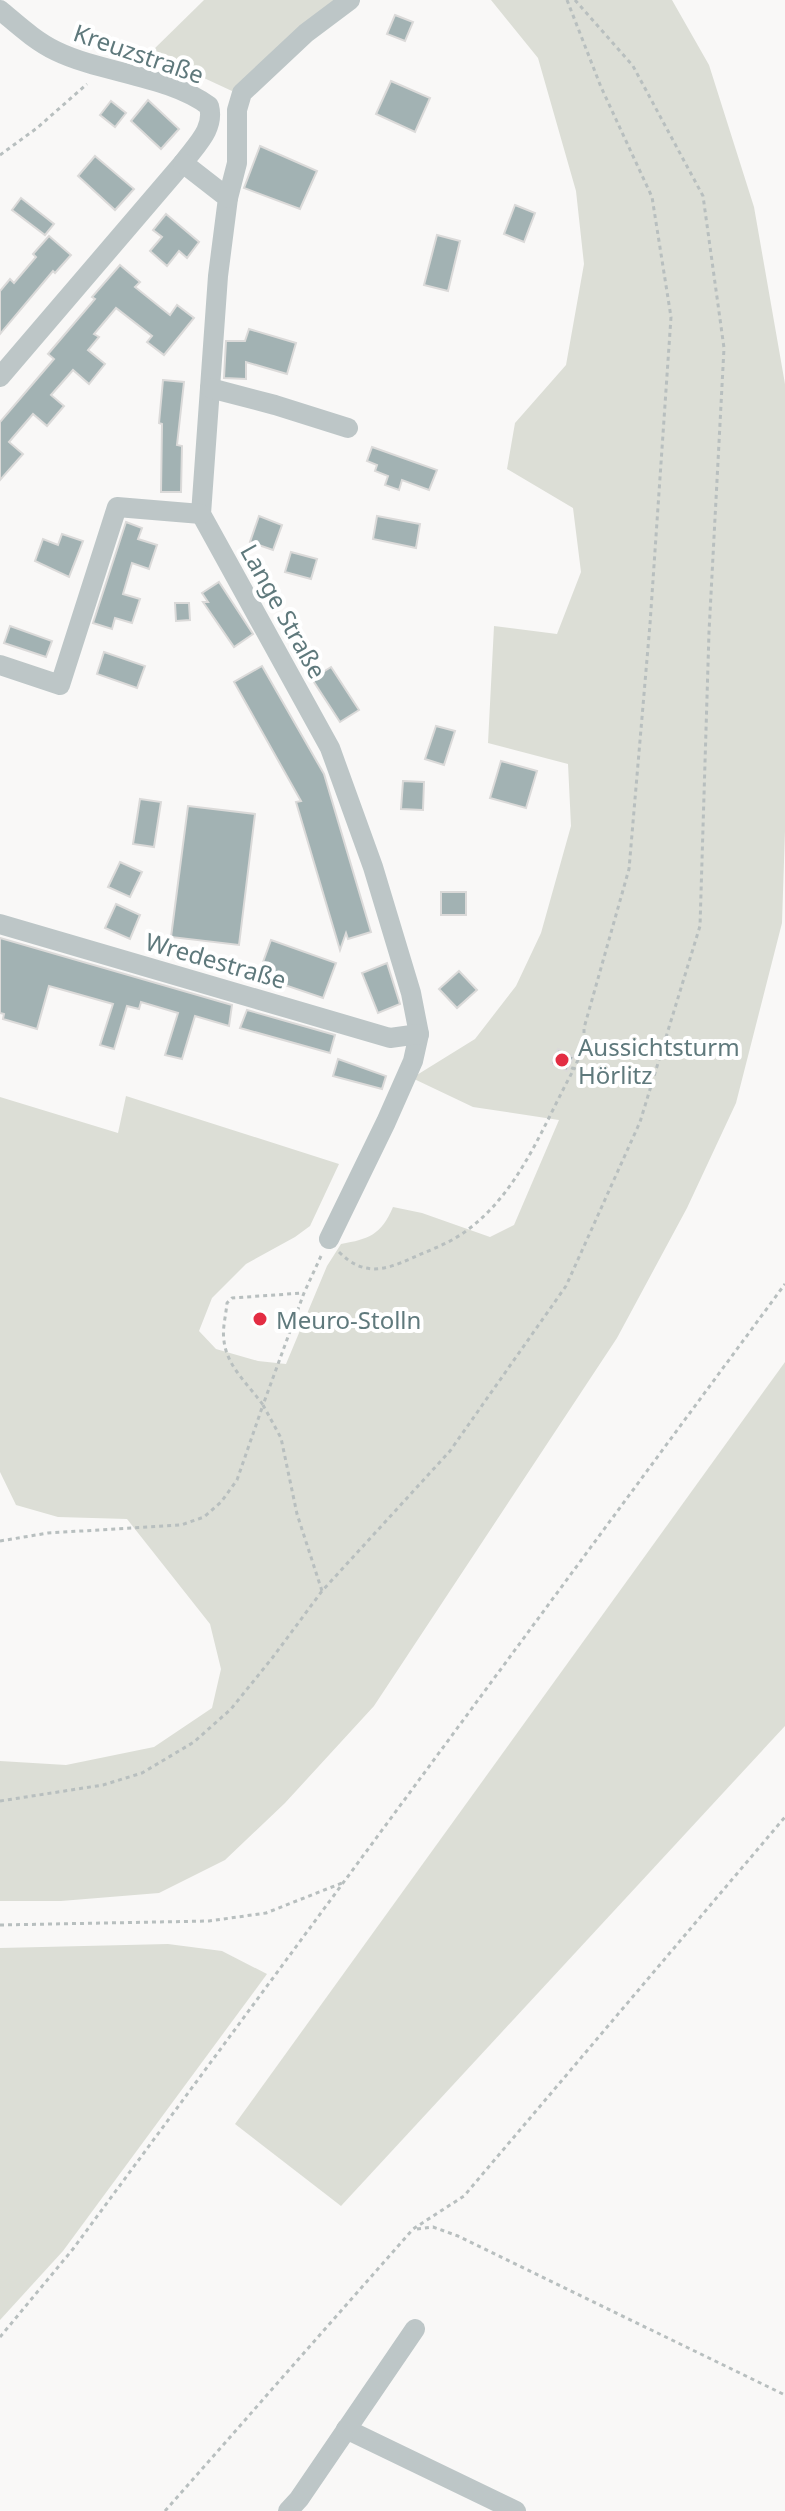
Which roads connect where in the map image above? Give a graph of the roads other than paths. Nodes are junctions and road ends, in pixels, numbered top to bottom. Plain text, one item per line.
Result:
1 (3, 0) edge
2 (350, 0) edge
3 (0, 8) edge
4 (183, 163) junction
5 (228, 198) junction
6 (0, 377) edge
7 (210, 388) junction
8 (348, 428) dead end
9 (201, 514) junction
10 (0, 665) edge
11 (0, 924) edge
12 (419, 1034) junction
13 (329, 1239) road end
14 (415, 2329) dead end
15 (346, 2429) junction
16 (288, 2511) edge
17 (516, 2511) edge

1 - 3 street
2 - 5 street
3 - 4 street, Kreuzstraße
4 - 5 street
4 - 6 street
5 - 7 street
7 - 8 street
7 - 9 street
9 - 10 street
9 - 12 street, Lange Straße
11 - 12 street, Wredestraße
12 - 13 street
14 - 15 street
15 - 16 street
15 - 17 street

